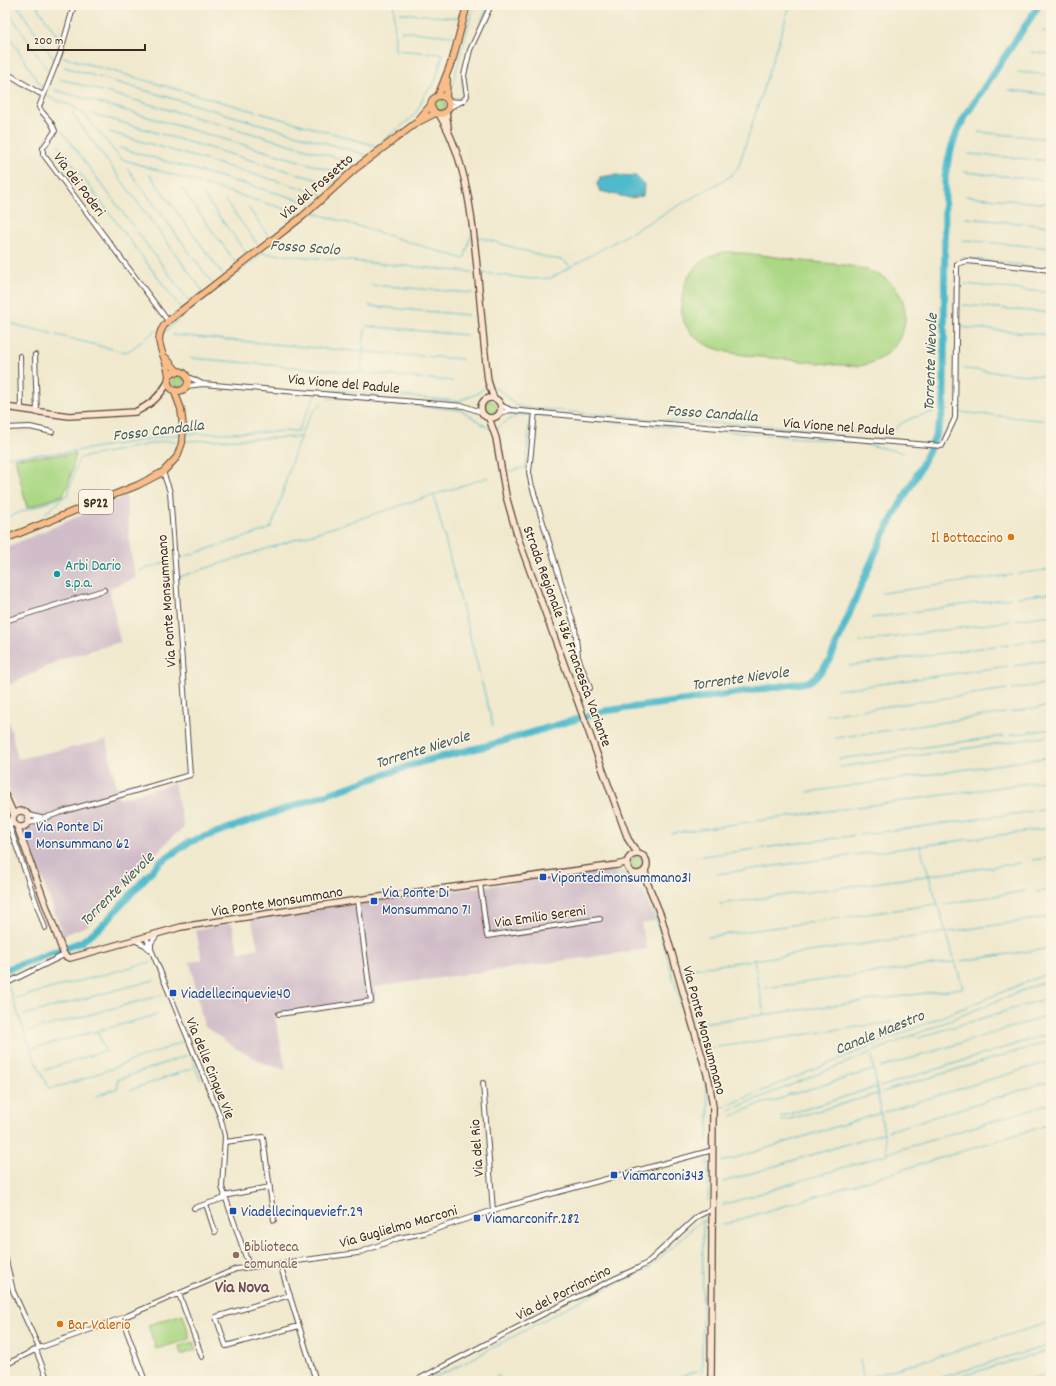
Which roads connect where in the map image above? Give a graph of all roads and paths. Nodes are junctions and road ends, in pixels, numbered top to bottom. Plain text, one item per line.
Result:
1 (74, 5) edge
2 (467, 5) edge
3 (492, 5) edge
4 (5, 72) edge
5 (447, 75) junction
6 (44, 95) junction
7 (438, 96) junction
8 (447, 100) junction
9 (461, 102) junction
10 (431, 105) junction
11 (447, 110) junction
12 (438, 113) junction
13 (416, 123) junction
14 (449, 131) junction
15 (1051, 270) edge
16 (168, 321) junction
17 (162, 354) junction
18 (35, 355) dead end
19 (20, 356) dead end
20 (178, 372) junction
21 (186, 376) junction
22 (169, 380) junction
23 (488, 381) junction
24 (203, 384) junction
25 (185, 388) junction
26 (173, 390) junction
27 (161, 393) junction
28 (494, 399) junction
29 (485, 400) junction
30 (500, 405) junction
31 (5, 407) edge
32 (21, 410) junction
33 (181, 410) junction
34 (510, 410) junction
35 (481, 412) junction
36 (534, 412) junction
37 (37, 413) junction
38 (498, 415) junction
39 (489, 418) junction
40 (5, 428) edge
41 (52, 432) dead end
42 (496, 438) junction
43 (163, 472) junction
44 (5, 539) edge
45 (104, 590) dead end
46 (5, 620) edge
47 (590, 688) dead end
48 (6, 797) edge
49 (20, 811) junction
50 (28, 815) junction
51 (41, 818) junction
52 (11, 823) edge
53 (26, 825) junction
54 (628, 839) junction
55 (21, 844) junction
56 (638, 854) junction
57 (629, 860) junction
58 (617, 865) junction
59 (628, 868) junction
60 (646, 870) junction
61 (639, 874) junction
62 (647, 882) junction
63 (480, 884) junction
64 (358, 900) junction
65 (600, 919) dead end
66 (46, 928) dead end
67 (158, 933) junction
68 (146, 936) junction
69 (134, 940) junction
70 (151, 950) junction
71 (64, 953) junction
72 (5, 984) edge
73 (279, 1014) dead end
74 (483, 1083) dead end
75 (225, 1142) junction
76 (713, 1150) junction
77 (270, 1187) junction
78 (225, 1197) junction
79 (206, 1204) junction
80 (194, 1208) dead end
81 (712, 1209) junction
82 (493, 1211) junction
83 (274, 1220) dead end
84 (215, 1232) dead end
85 (5, 1256) edge
86 (280, 1264) junction
87 (249, 1266) junction
88 (179, 1294) junction
89 (290, 1295) junction
90 (122, 1318) junction
91 (299, 1326) junction
92 (38, 1349) junction
93 (202, 1357) dead end
94 (5, 1365) edge
95 (48, 1381) edge
96 (145, 1381) edge
97 (316, 1381) edge
98 (415, 1381) edge
99 (711, 1381) edge

1 - 6 street, Via dei Poderi
2 - 5 main road
3 - 9 street
4 - 6 street
5 - 7 main road
5 - 8 main road
6 - 16 street, Via dei Poderi
7 - 8 main road
7 - 10 main road
8 - 9 street
8 - 11 main road
9 - 11 street
10 - 12 main road
10 - 13 main road
11 - 12 main road
11 - 14 main road
12 - 13 main road
12 - 14 main road
13 - 16 main road, Via del Fossetto
14 - 23 main road
15 - 36 street, Via Vione nel Padule
16 - 17 main road, Via del Fossetto
17 - 20 main road
17 - 22 main road, Via del Fossetto
18 - 37 street
19 - 32 street
20 - 21 main road
20 - 22 main road
21 - 24 street
21 - 25 main road, SP22
22 - 26 main road, SP22
22 - 27 main road
23 - 28 main road
23 - 29 main road
24 - 25 street
24 - 35 street, Via Vione del Padule
25 - 26 main road
25 - 33 main road, SP22
26 - 27 main road
26 - 33 main road, SP22
27 - 37 main road
28 - 29 main road
28 - 30 main road
29 - 35 main road
30 - 34 street
30 - 38 main road
31 - 32 main road
32 - 37 main road
33 - 43 main road, SP22
34 - 36 street, Via Vione nel Padule
34 - 38 street, Via Vione nel Padule
35 - 39 main road
36 - 47 street
38 - 39 main road
38 - 42 main road
39 - 42 main road
40 - 41 street
42 - 54 main road, Strada Regionale 436 Francesca Variante
43 - 44 main road, SP22
43 - 51 street, Via Ponte Monsummano
45 - 46 street
48 - 49 main road
48 - 52 main road
49 - 50 main road
49 - 52 main road
50 - 51 street
50 - 53 main road
51 - 53 street, Via Ponte Monsummano
52 - 53 main road
52 - 55 main road
53 - 55 main road
54 - 56 main road
54 - 57 main road
55 - 66 street
55 - 71 main road
56 - 57 main road
56 - 60 main road
57 - 58 main road, Via Ponte Monsummano
57 - 59 main road
58 - 59 main road
58 - 63 main road, Via Ponte Monsummano
59 - 61 main road
60 - 61 main road
60 - 62 main road
61 - 62 main road
62 - 76 main road, Via Ponte Monsummano
63 - 64 main road, Via Ponte Monsummano
63 - 65 street, Via Emilio Sereni
64 - 67 main road, Via Ponte Monsummano
64 - 73 street
67 - 68 main road, Via Ponte Monsummano
67 - 70 street
68 - 69 main road, Via Ponte Monsummano
68 - 70 street, Via delle Cinque Vie
69 - 70 street
69 - 71 main road, Via Ponte Monsummano
70 - 75 street, Via delle Cinque Vie
71 - 72 street
74 - 82 street, Via del Rio
75 - 77 street
75 - 78 street, Via delle Cinque Vie
76 - 81 main road, Via Ponte Monsummano
76 - 82 street, Via Guglielmo Marconi
77 - 78 street
77 - 83 street
78 - 79 street
78 - 87 street, Via delle Cinque Vie
79 - 80 street
79 - 84 street
81 - 98 street, Via del Porrioncino
81 - 99 main road, Via Ponte Monsummano
82 - 86 street, Via Guglielmo Marconi
85 - 92 street
86 - 87 street, Via Guglielmo Marconi
86 - 89 street
87 - 88 street, Via Guglielmo Marconi
88 - 90 street, Via Guglielmo Marconi
88 - 93 street
89 - 91 street
89 - 91 street
90 - 92 street, Via Guglielmo Marconi
90 - 96 street
91 - 97 street
92 - 94 street, Via Guglielmo Marconi
92 - 95 street

